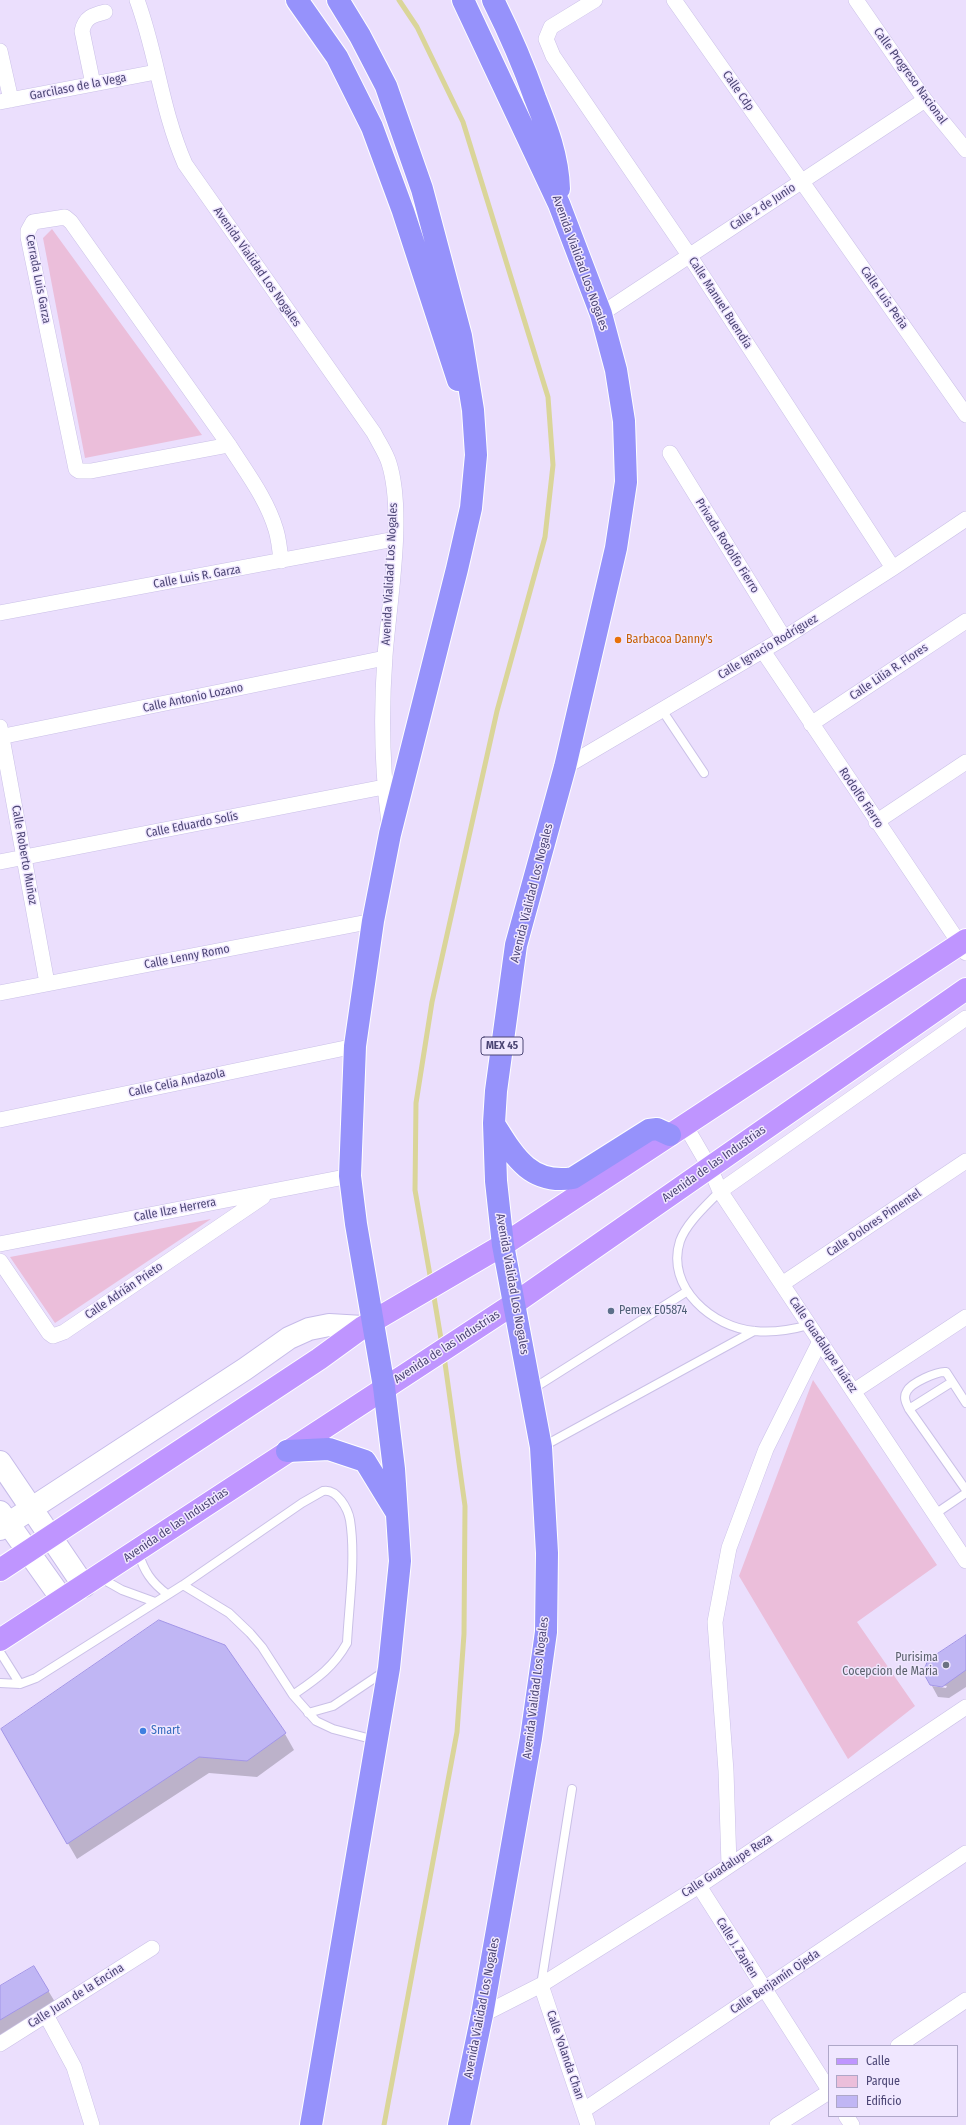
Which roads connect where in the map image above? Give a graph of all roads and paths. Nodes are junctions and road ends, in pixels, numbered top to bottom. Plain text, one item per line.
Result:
1 (137, 0) edge
2 (298, 0) edge
3 (338, 0) edge
4 (463, 0) edge
5 (493, 0) edge
6 (595, 0) edge
7 (674, 0) edge
8 (856, 0) edge
9 (105, 12) dead end
10 (0, 50) edge
11 (156, 72) junction
12 (93, 84) junction
13 (925, 100) junction
14 (5, 101) edge
15 (966, 150) edge
16 (802, 182) junction
17 (559, 204) junction
18 (689, 255) junction
19 (601, 314) junction
20 (473, 410) junction
21 (966, 415) edge
22 (229, 445) junction
23 (670, 454) dead end
24 (966, 519) edge
25 (395, 539) junction
26 (282, 561) junction
27 (893, 568) junction
28 (0, 613) edge
29 (966, 620) edge
30 (784, 638) junction
31 (763, 651) junction
32 (385, 658) junction
33 (662, 710) junction
34 (811, 724) junction
35 (1, 734) edge
36 (966, 762) edge
37 (565, 767) junction
38 (704, 772) dead end
39 (384, 787) junction
40 (876, 822) junction
41 (390, 834) junction
42 (24, 858) junction
43 (0, 862) edge
44 (373, 921) junction
45 (964, 946) edge
46 (47, 984) junction
47 (966, 989) edge
48 (0, 993) edge
49 (966, 1018) edge
50 (355, 1046) junction
51 (0, 1120) edge
52 (494, 1124) junction
53 (678, 1130) junction
54 (966, 1161) edge
55 (710, 1168) junction
56 (350, 1176) junction
57 (720, 1191) junction
58 (270, 1192) junction
59 (0, 1244) edge
60 (503, 1245) junction
61 (0, 1261) edge
62 (782, 1284) junction
63 (686, 1292) junction
64 (515, 1303) junction
65 (966, 1317) edge
66 (367, 1324) junction
67 (809, 1325) junction
68 (754, 1331) junction
69 (820, 1341) junction
70 (952, 1382) junction
71 (384, 1388) junction
72 (531, 1390) junction
73 (854, 1391) junction
74 (966, 1403) edge
75 (909, 1409) junction
76 (541, 1447) junction
77 (287, 1451) junction
78 (0, 1462) edge
79 (966, 1492) edge
80 (31, 1508) junction
81 (396, 1512) junction
82 (935, 1514) junction
83 (3, 1521) edge
84 (51, 1536) junction
85 (138, 1551) junction
86 (28, 1552) junction
87 (966, 1560) edge
88 (0, 1570) edge
89 (91, 1581) junction
90 (183, 1585) junction
91 (167, 1594) junction
92 (62, 1599) junction
93 (155, 1602) junction
94 (0, 1640) edge
95 (0, 1652) edge
96 (390, 1668) junction
97 (0, 1683) edge
98 (20, 1684) junction
99 (293, 1695) junction
100 (966, 1707) edge
101 (308, 1713) junction
102 (378, 1741) junction
103 (572, 1789) dead end
104 (966, 1853) edge
105 (730, 1865) junction
106 (699, 1886) junction
107 (152, 1948) dead end
108 (541, 1985) junction
109 (763, 1990) junction
110 (966, 2000) edge
111 (46, 2015) junction
112 (482, 2016) junction
113 (0, 2044) edge
114 (899, 2045) edge
115 (828, 2089) edge
116 (828, 2092) edge
117 (584, 2110) junction
118 (92, 2125) edge
119 (311, 2125) edge
120 (459, 2125) edge
121 (588, 2125) edge
122 (777, 2125) edge

1 - 11 street, Avenida Vialidad Los Nogales
2 - 20 highway
3 - 20 highway, Avenida Vialidad Los Nogales
4 - 17 highway, Avenida Vialidad Los Nogales / MEX 45
5 - 17 highway
6 - 18 street, Calle Manuel Buendía
7 - 16 street, Calle Cdp
8 - 13 street, Calle Progreso Nacional
9 - 12 street
10 - 14 street
11 - 12 street, Garcilaso de la Vega
11 - 25 street, Avenida Vialidad Los Nogales
12 - 14 street, Garcilaso de la Vega
13 - 15 street, Calle Progreso Nacional
13 - 16 street, Calle 2 de Junio
16 - 18 street, Calle 2 de Junio
16 - 21 street, Calle Luis Peña
17 - 19 highway, Avenida Vialidad Los Nogales / MEX 45
18 - 19 street, Calle 2 de Junio
18 - 27 street, Calle Manuel Buendía
19 - 37 highway, Avenida Vialidad Los Nogales / MEX 45
20 - 41 highway, Avenida Vialidad Los Nogales
22 - 22 street, Cerrada Luis Garza
22 - 26 street, Cerrada Luis Garza
23 - 30 street, Privada Rodolfo Fierro
24 - 27 street, Calle Ignacio Rodríguez
25 - 26 street, Calle Luis R. Garza
25 - 32 street, Avenida Vialidad Los Nogales
26 - 28 street, Calle Luis R. Garza
27 - 30 street, Calle Ignacio Rodríguez
29 - 34 street, Calle Lilia R. Flores
30 - 31 street, Calle Ignacio Rodríguez
31 - 33 street, Calle Ignacio Rodríguez
31 - 34 street, Rodolfo Fierro
32 - 35 street, Calle Antonio Lozano
32 - 39 street, Avenida Vialidad Los Nogales
33 - 37 street, Calle Ignacio Rodríguez
33 - 38 lane
34 - 40 street, Rodolfo Fierro
35 - 42 street, Calle Roberto Muñoz
36 - 40 street
37 - 52 highway, Avenida Vialidad Los Nogales / MEX 45
39 - 41 street, Avenida Vialidad Los Nogales
39 - 42 street, Calle Eduardo Solís
40 - 45 street, Rodolfo Fierro
41 - 44 highway, Avenida Vialidad Los Nogales
42 - 43 street, Calle Eduardo Solís
42 - 46 street, Calle Roberto Muñoz
44 - 46 street, Calle Lenny Romo
44 - 50 highway, Avenida Vialidad Los Nogales
45 - 53 main road
46 - 48 street, Calle Lenny Romo
47 - 55 main road, Avenida de las Industrias
49 - 57 street, Avenida de las Industrias
50 - 51 street, Calle Celia Andazola
50 - 56 highway, Avenida Vialidad Los Nogales
52 - 53 highway
52 - 60 highway, Avenida Vialidad Los Nogales / MEX 45
53 - 55 street, Calle Guadalupe Juárez
53 - 60 main road
54 - 62 street, Calle Dolores Pimentel
55 - 57 street, Calle Guadalupe Juárez
55 - 64 main road, Avenida de las Industrias
56 - 58 street, Calle Ilze Herrera
56 - 66 highway, Avenida Vialidad Los Nogales
57 - 62 street, Calle Guadalupe Juárez
57 - 63 lane
58 - 59 street, Calle Ilze Herrera
58 - 61 street, Calle Adrián Prieto
60 - 64 highway, Avenida Vialidad Los Nogales / MEX 45
60 - 66 main road
62 - 67 street, Calle Guadalupe Juárez
63 - 68 lane
63 - 72 lane
64 - 71 main road, Avenida de las Industrias
64 - 72 highway, Avenida Vialidad Los Nogales / MEX 45
65 - 73 street
66 - 71 highway, Avenida Vialidad Los Nogales
66 - 80 street
66 - 84 main road
67 - 68 lane
67 - 69 street, Calle Guadalupe Juárez
68 - 76 lane
69 - 73 street, Calle Guadalupe Juárez
69 - 105 street
70 - 74 lane
70 - 75 lane
70 - 75 lane
71 - 77 main road, Avenida de las Industrias
71 - 81 highway, Avenida Vialidad Los Nogales
72 - 76 highway, Avenida Vialidad Los Nogales / MEX 45
73 - 82 street, Calle Guadalupe Juárez
75 - 79 lane
76 - 112 highway, Avenida Vialidad Los Nogales / MEX 45
77 - 81 highway
77 - 85 main road, Avenida de las Industrias
78 - 80 street
79 - 82 lane
80 - 83 street
80 - 84 street
81 - 96 highway, Avenida Vialidad Los Nogales
82 - 87 street, Calle Guadalupe Juárez
83 - 86 street
84 - 86 main road
84 - 89 street
85 - 89 main road, Avenida de las Industrias
85 - 91 lane
86 - 88 main road
86 - 92 street
89 - 92 main road, Avenida de las Industrias
89 - 93 lane
90 - 91 lane
90 - 99 lane
90 - 99 lane
91 - 93 lane
92 - 94 main road, Avenida de las Industrias
93 - 98 lane
95 - 98 lane
96 - 101 lane
96 - 102 highway, Avenida Vialidad Los Nogales
97 - 98 lane
99 - 101 lane
100 - 105 street, Calle Guadalupe Reza
101 - 102 lane
102 - 119 highway, Avenida Vialidad Los Nogales
103 - 108 lane
104 - 109 street, Calle Benjamín Ojeda
105 - 106 street, Calle Guadalupe Reza
106 - 108 street, Calle Guadalupe Reza
106 - 109 street, Calle J. Zapien
107 - 111 street, Calle Juan de la Encina
108 - 112 street, Calle Guadalupe Reza
108 - 117 street, Calle Yolanda Chan
109 - 115 street, Calle J. Zapien
109 - 117 street, Calle Benjamín Ojeda
110 - 114 street
111 - 113 street, Calle Juan de la Encina
111 - 118 street
112 - 120 highway, Avenida Vialidad Los Nogales / MEX 45
116 - 122 street
117 - 121 street, Calle Yolanda Chan

